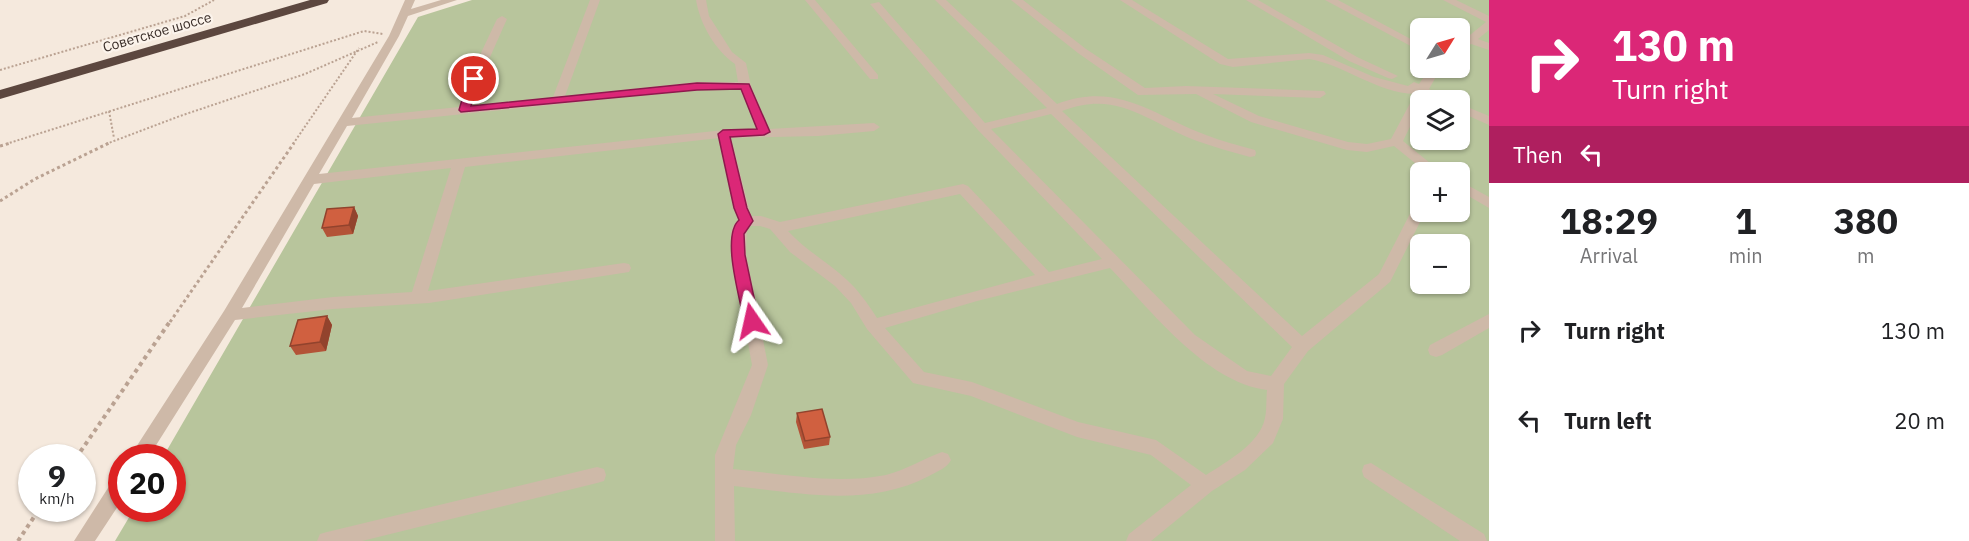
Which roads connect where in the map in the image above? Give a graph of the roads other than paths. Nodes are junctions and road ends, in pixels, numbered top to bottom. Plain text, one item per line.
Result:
1 (290, 0) edge
2 (323, 0) edge
3 (452, 0) edge
4 (595, 0) edge
5 (701, 0) edge
6 (810, 0) edge
7 (940, 0) edge
8 (1016, 0) edge
9 (1125, 0) edge
10 (1251, 0) edge
11 (1330, 0) edge
12 (1448, 0) edge
13 (875, 4) dead end
14 (408, 7) edge
15 (502, 19) dead end
16 (1489, 20) edge
17 (1489, 25) edge
18 (1470, 40) joint
19 (1410, 43) edge
20 (1489, 47) edge
21 (874, 77) dead end
22 (1430, 78) edge
23 (0, 84) edge
24 (745, 86) junction
25 (1410, 90) edge
26 (1422, 90) joint
27 (1199, 91) junction
28 (1320, 94) dead end
29 (0, 95) edge
30 (558, 100) junction
31 (465, 110) junction
32 (1053, 110) junction
33 (1470, 112) edge
34 (1410, 114) edge
35 (1489, 121) edge
36 (343, 123) junction
37 (874, 127) dead end
38 (982, 127) junction
39 (764, 132) junction
40 (723, 134) junction
41 (1396, 142) junction
42 (1250, 153) dead end
43 (1423, 162) edge
44 (459, 165) junction
45 (309, 180) junction
46 (1470, 191) edge
47 (1489, 202) edge
48 (746, 221) junction
49 (1413, 222) edge
50 (777, 228) junction
51 (1112, 262) junction
52 (624, 268) dead end
53 (1046, 278) junction
54 (418, 298) junction
55 (230, 315) junction
56 (1489, 320) edge
57 (873, 325) junction
58 (1302, 346) junction
59 (1436, 350) dead end
60 (1276, 383) junction
61 (147, 444) edge
62 (942, 460) dead end
63 (1371, 471) dead end
64 (597, 475) dead end
65 (724, 476) junction
66 (1204, 485) junction
67 (108, 504) edge
68 (84, 541) edge
69 (327, 541) edge
70 (725, 541) edge
71 (1136, 541) edge
72 (1477, 541) edge

1 - 23 highway, Советское шоссе
2 - 29 highway, Советское шоссе
3 - 14 street
4 - 30 street
5 - 24 street
6 - 21 street
7 - 32 street
8 - 27 street
9 - 25 street
10 - 26 street
11 - 19 street
12 - 16 street
13 - 38 street
14 - 36 street
15 - 31 street
17 - 18 street
18 - 20 street
22 - 26 street
24 - 30 street
24 - 39 street
27 - 28 street
27 - 41 street
30 - 31 street
31 - 36 street
32 - 38 street
32 - 42 street
32 - 58 street
33 - 35 street
34 - 41 street
36 - 45 street
37 - 39 street
38 - 51 street
39 - 40 street
40 - 44 street
40 - 48 street
41 - 43 street
44 - 45 street
44 - 54 street
45 - 55 street
46 - 47 street
48 - 50 street
48 - 65 street
49 - 58 street
50 - 53 street
50 - 57 street
51 - 53 street
51 - 60 street
52 - 54 street
53 - 57 street
54 - 55 street
55 - 61 street
56 - 59 street
57 - 66 street
58 - 60 street
60 - 66 street
62 - 65 street
63 - 72 street
64 - 69 street
65 - 70 street
66 - 71 street
67 - 68 street

